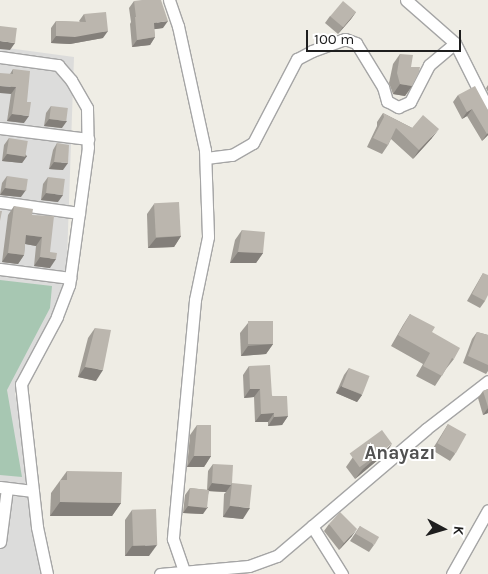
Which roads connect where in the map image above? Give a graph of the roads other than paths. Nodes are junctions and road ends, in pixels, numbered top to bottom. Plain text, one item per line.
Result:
1 (169, 0) edge
2 (406, 0) edge
3 (455, 42) junction
4 (0, 57) edge
5 (488, 109) edge
6 (0, 128) edge
7 (88, 138) junction
8 (206, 158) junction
9 (0, 202) edge
10 (79, 213) junction
11 (0, 269) edge
12 (70, 278) junction
13 (488, 381) edge
14 (4, 487) edge
15 (33, 491) junction
16 (488, 510) edge
17 (312, 526) junction
18 (0, 542) edge
19 (184, 573) edge
20 (47, 574) edge
21 (160, 574) edge
22 (342, 574) edge
23 (452, 574) edge

1 - 8 street
2 - 3 street
3 - 5 street
3 - 8 street
4 - 7 street
6 - 7 street
7 - 10 street
8 - 19 street
9 - 10 street
10 - 12 street
11 - 12 street
12 - 15 street
13 - 17 street
14 - 15 street
14 - 18 street
15 - 20 street
16 - 23 street
17 - 19 street
17 - 22 street
19 - 21 street

